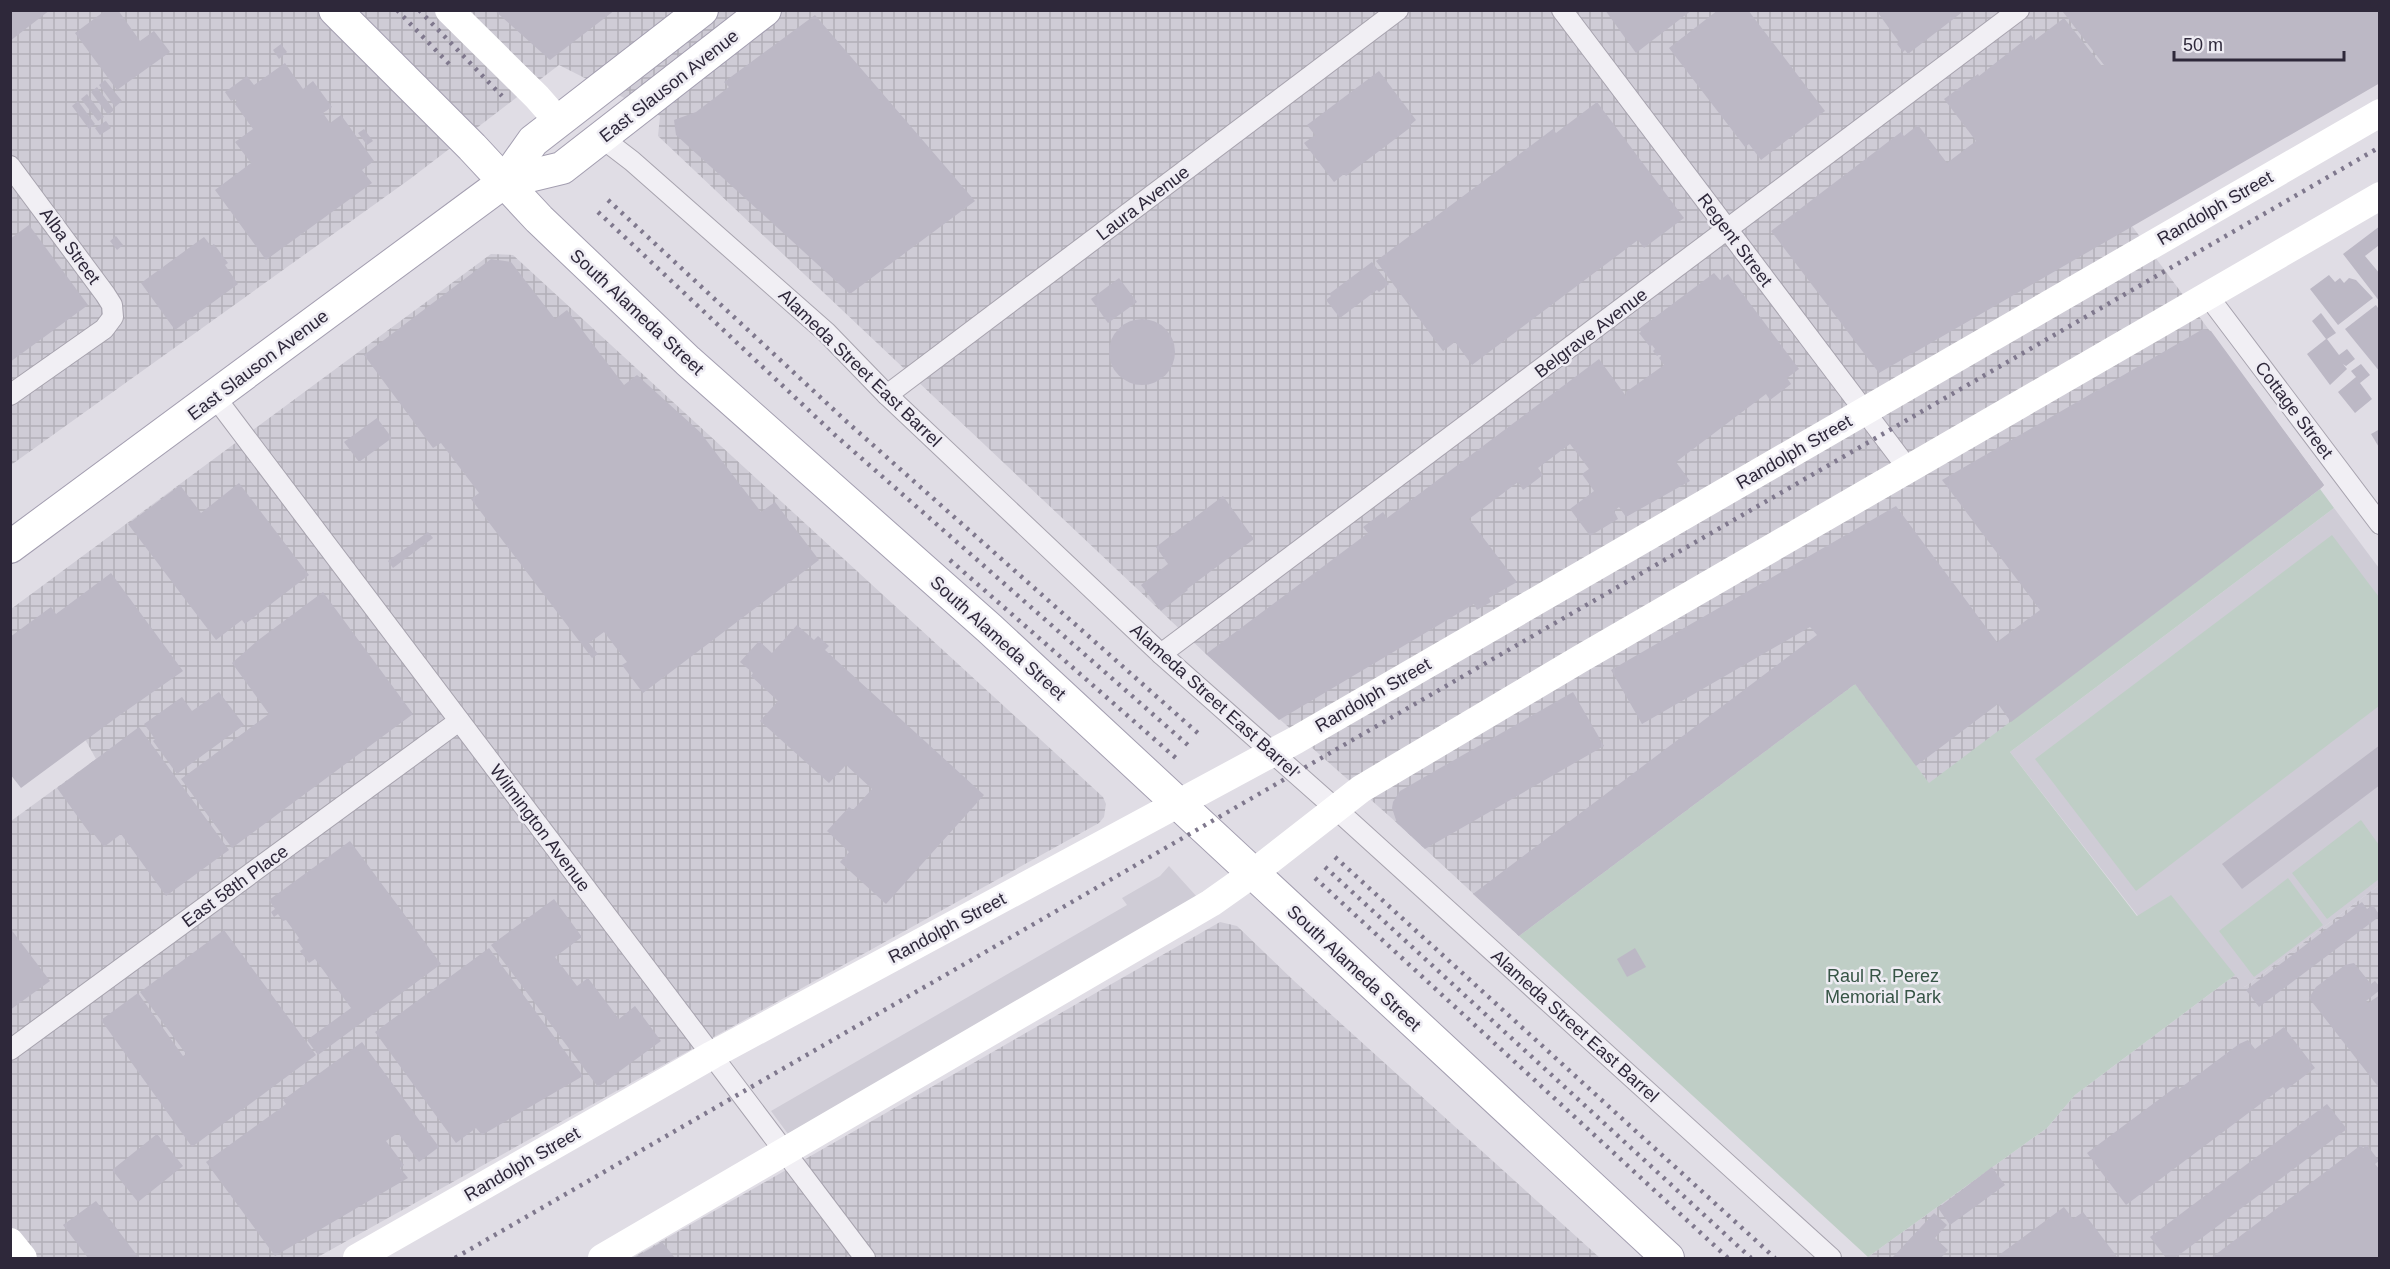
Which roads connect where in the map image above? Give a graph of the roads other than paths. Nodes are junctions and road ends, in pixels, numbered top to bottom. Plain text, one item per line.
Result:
1 (335, 10) edge
2 (449, 10) edge
3 (702, 10) edge
4 (765, 10) edge
5 (1398, 10) edge
6 (1562, 10) edge
7 (2019, 10) edge
8 (2379, 113) edge
9 (558, 121) junction
10 (602, 138) junction
11 (10, 166) edge
12 (504, 182) junction
13 (2379, 196) edge
14 (1728, 231) junction
15 (2208, 296) junction
16 (10, 395) edge
17 (887, 395) junction
18 (215, 397) junction
19 (1864, 411) junction
20 (1909, 470) junction
21 (2379, 524) edge
22 (10, 547) edge
23 (1161, 654) junction
24 (459, 721) junction
25 (1273, 753) junction
26 (1179, 804) junction
27 (1336, 809) junction
28 (1252, 874) junction
29 (10, 1050) edge
30 (712, 1055) junction
31 (784, 1151) junction
32 (10, 1242) edge
33 (23, 1258) edge
34 (357, 1258) edge
35 (603, 1258) edge
36 (866, 1258) edge
37 (1668, 1258) edge
38 (1831, 1258) edge

1 - 12 main road, South Alameda Street
2 - 9 street
3 - 9 main road, East Slauson Avenue
4 - 10 main road, East Slauson Avenue
5 - 17 street, Laura Avenue
6 - 14 street, Regent Street
7 - 14 street, Belgrave Avenue
8 - 19 street, Randolph Street
9 - 12 main road, East Slauson Avenue
10 - 12 main road, East Slauson Avenue
10 - 17 street, Alameda Street East Barrel
11 - 16 street, Alba Street
12 - 18 main road, East Slauson Avenue
12 - 26 main road, South Alameda Street
13 - 15 street
14 - 19 street, Regent Street
14 - 23 street, Belgrave Avenue
15 - 20 street
15 - 21 street, Cottage Street
17 - 23 street, Alameda Street East Barrel
18 - 22 main road, East Slauson Avenue
18 - 24 street, Wilmington Avenue
19 - 20 street, Regent Street
19 - 25 street, Randolph Street
20 - 27 street
23 - 25 street, Alameda Street East Barrel
24 - 29 street, East 58th Place
24 - 30 street, Wilmington Avenue
25 - 26 street, Randolph Street
25 - 27 street, Alameda Street East Barrel
26 - 28 main road, South Alameda Street
26 - 30 street, Randolph Street
27 - 28 street
27 - 38 street, Alameda Street East Barrel
28 - 31 street
28 - 37 main road, South Alameda Street
30 - 31 street, Wilmington Avenue
30 - 34 street, Randolph Street
31 - 35 street
31 - 36 street, Wilmington Avenue
32 - 33 street

